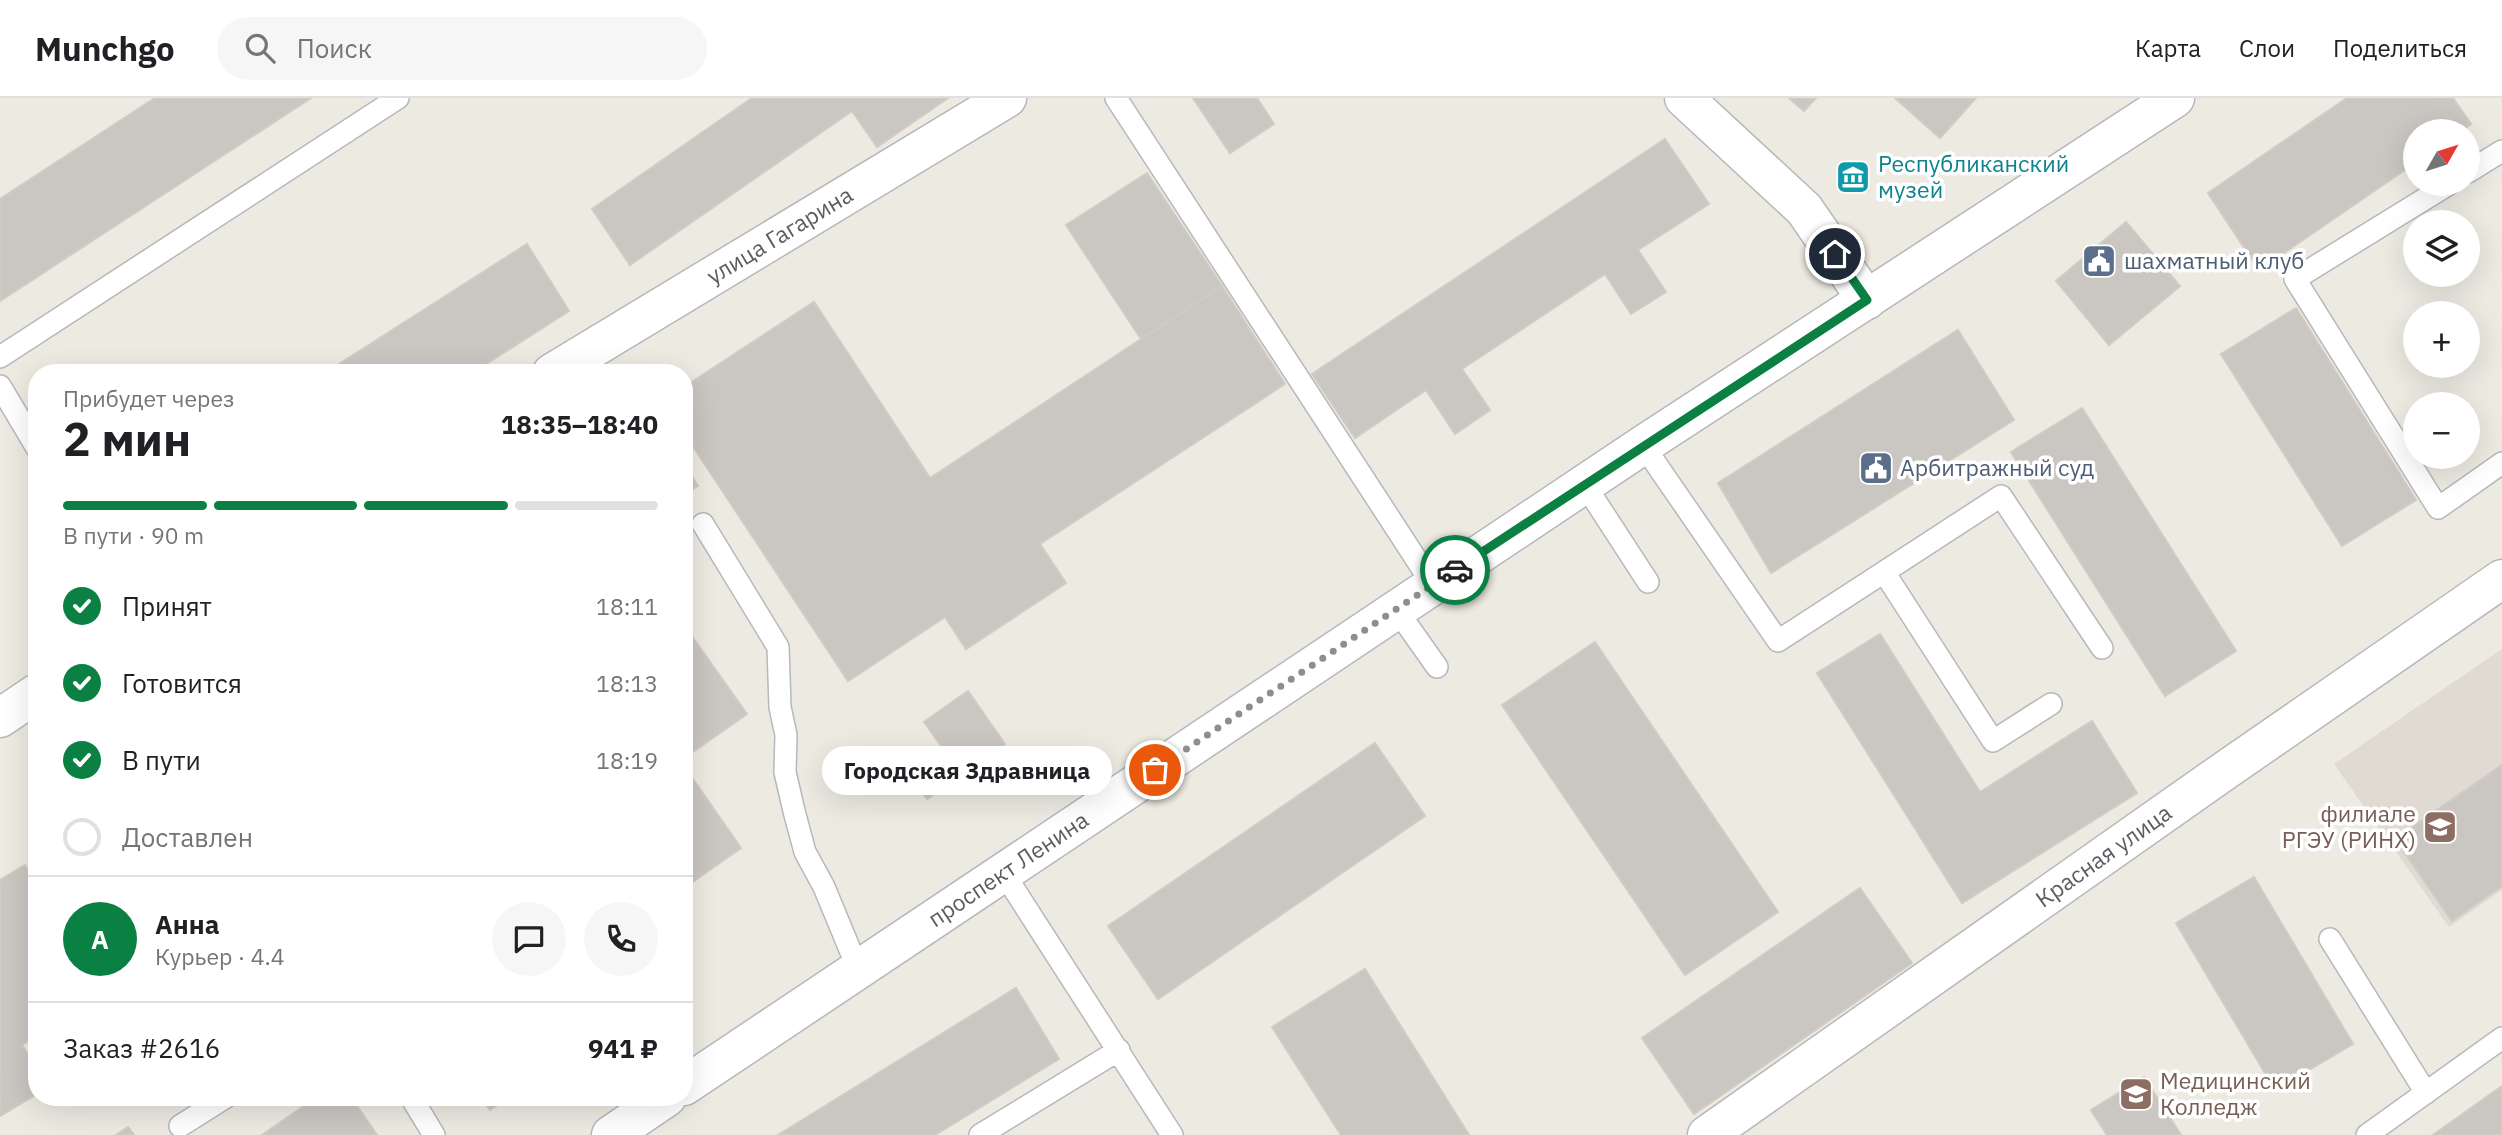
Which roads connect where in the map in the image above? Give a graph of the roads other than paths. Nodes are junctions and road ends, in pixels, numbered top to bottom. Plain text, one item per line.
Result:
1 (398, 98) edge
2 (1007, 98) edge
3 (1116, 98) edge
4 (1684, 98) edge
5 (2175, 98) edge
6 (2502, 151) edge
7 (2480, 165) edge
8 (2430, 196) edge
9 (1867, 300) junction
10 (0, 357) edge
11 (567, 364) edge
12 (0, 386) edge
13 (28, 433) edge
14 (1643, 445) junction
15 (2502, 463) edge
16 (1585, 485) junction
17 (703, 524) dead end
18 (1884, 572) junction
19 (2502, 579) edge
20 (1648, 582) dead end
21 (1433, 585) junction
22 (1396, 609) junction
23 (2102, 648) dead end
24 (1437, 667) dead end
25 (28, 699) edge
26 (2051, 705) dead end
27 (0, 718) edge
28 (1003, 872) junction
29 (2330, 939) dead end
30 (859, 969) junction
31 (2502, 1038) edge
32 (1119, 1050) junction
33 (693, 1080) edge
34 (2426, 1093) junction
35 (212, 1106) edge
36 (416, 1106) edge
37 (654, 1106) edge
38 (180, 1126) dead end
39 (434, 1135) edge
40 (611, 1135) edge
41 (980, 1135) edge
42 (1172, 1135) edge
43 (1707, 1135) edge
44 (2367, 1135) edge

1 - 10 lane
2 - 11 main road, улица Гагарина
3 - 21 lane
4 - 9 main road
5 - 9 main road, проспект Ленина
6 - 7 lane
8 - 15 lane
9 - 14 main road, проспект Ленина
12 - 13 lane
14 - 16 main road, проспект Ленина
14 - 18 lane
16 - 20 lane
16 - 21 main road, проспект Ленина
17 - 30 lane
18 - 23 lane
18 - 26 lane
19 - 43 main road, Красная улица
21 - 22 main road, проспект Ленина
22 - 24 lane
22 - 28 main road, проспект Ленина
25 - 27 main road
28 - 30 main road, проспект Ленина
28 - 32 lane
29 - 34 lane
30 - 33 main road, проспект Ленина
31 - 34 lane
32 - 41 lane
32 - 42 lane
34 - 44 lane
35 - 38 lane
36 - 39 lane
37 - 40 main road

